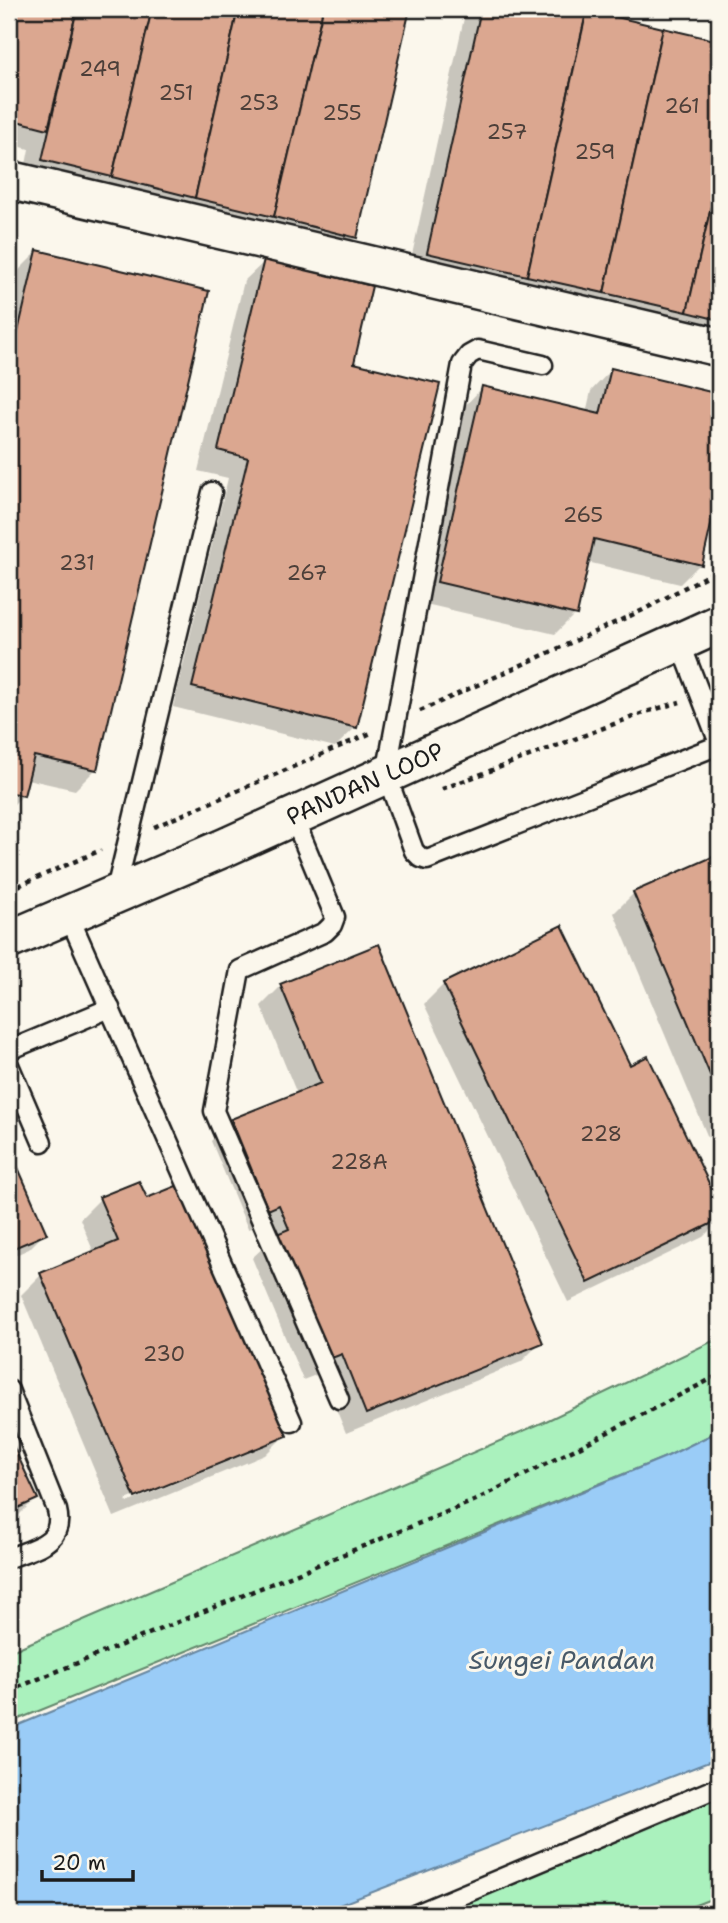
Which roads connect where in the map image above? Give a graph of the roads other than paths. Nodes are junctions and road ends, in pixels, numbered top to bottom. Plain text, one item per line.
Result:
1 (9, 180) edge
2 (719, 347) edge
3 (543, 365) dead end
4 (212, 492) dead end
5 (719, 624) edge
6 (680, 642) junction
7 (719, 744) edge
8 (386, 774) junction
9 (293, 816) junction
10 (115, 894) junction
11 (68, 914) junction
12 (9, 940) edge
13 (110, 1007) junction
14 (9, 1052) edge
15 (9, 1065) edge
16 (42, 1142) dead end
17 (9, 1390) edge
18 (339, 1399) dead end
19 (292, 1422) dead end
20 (9, 1558) edge
21 (719, 1787) edge
22 (416, 1914) edge

1 - 2 street
3 - 8 lane
4 - 10 lane
5 - 6 street, PANDAN LOOP
6 - 7 lane
6 - 8 street, PANDAN LOOP
7 - 8 lane
8 - 9 street, PANDAN LOOP
9 - 10 street, PANDAN LOOP
9 - 18 lane
10 - 11 street, PANDAN LOOP
11 - 12 street, PANDAN LOOP
11 - 13 lane
13 - 14 lane
13 - 19 lane
15 - 16 lane
17 - 20 lane
21 - 22 lane

